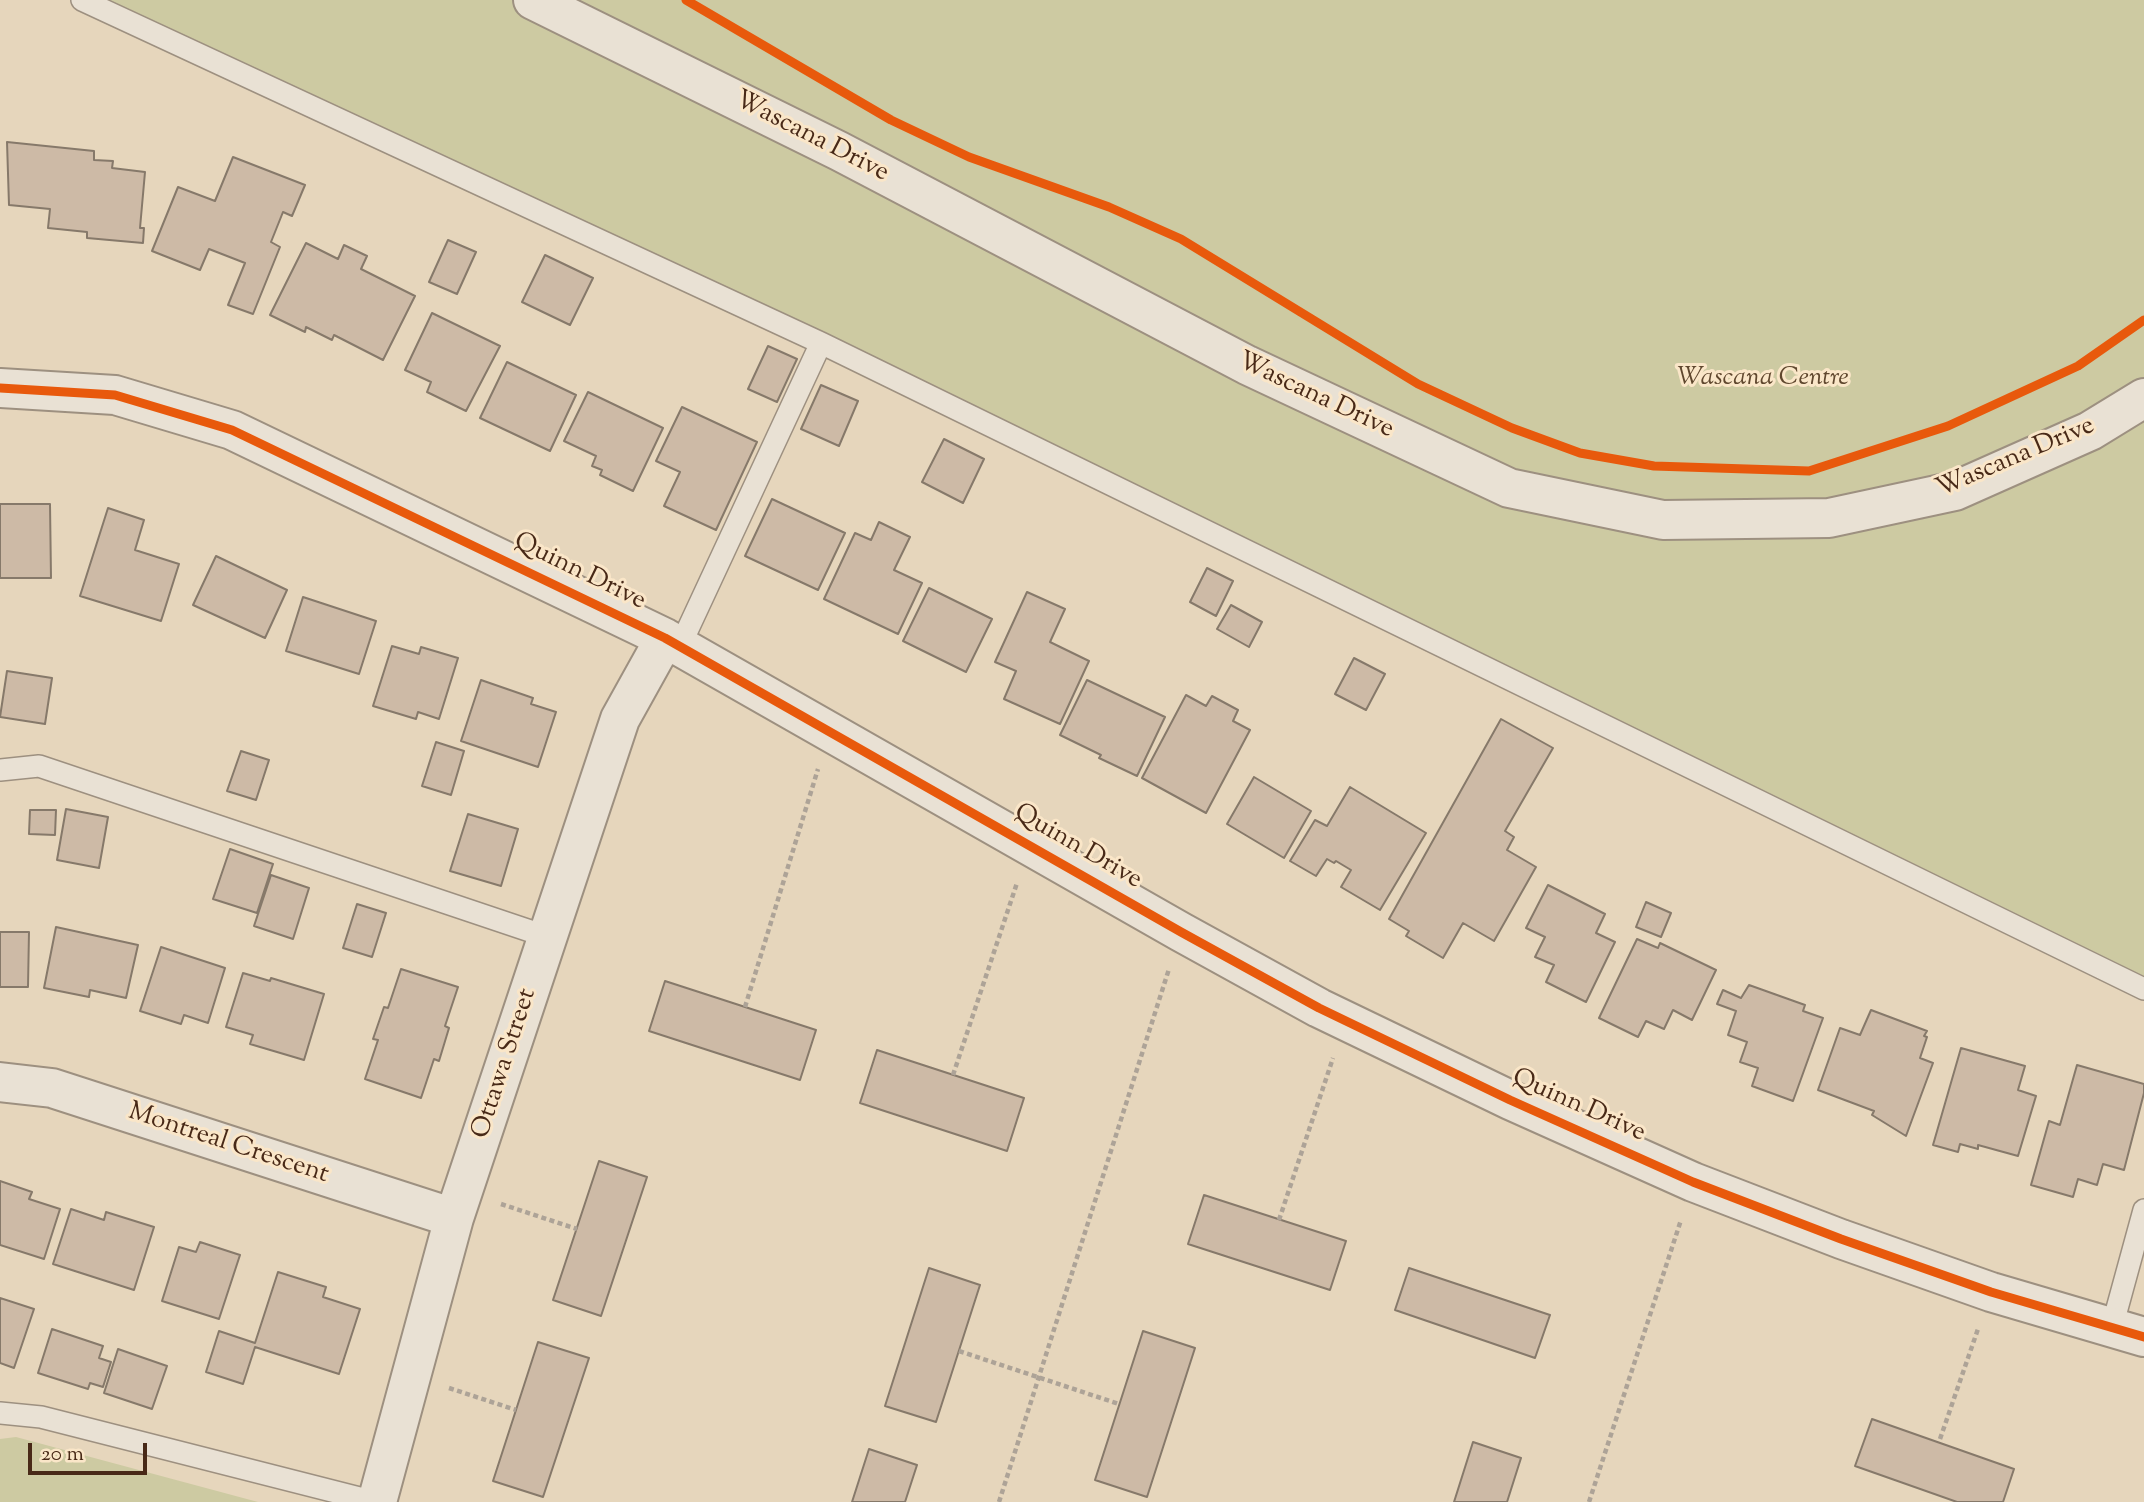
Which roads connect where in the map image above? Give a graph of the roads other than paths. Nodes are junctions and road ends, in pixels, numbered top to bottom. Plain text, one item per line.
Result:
1 (82, 0) edge
2 (533, 0) edge
3 (821, 342) junction
4 (0, 388) edge
5 (2144, 398) edge
6 (672, 642) junction
7 (0, 770) edge
8 (548, 937) junction
9 (2144, 989) edge
10 (0, 1082) edge
11 (459, 1205) junction
12 (2144, 1210) edge
13 (2128, 1332) edge
14 (0, 1413) edge
15 (376, 1502) edge

1 - 3 lane
2 - 5 street, Wascana Drive
3 - 6 lane
3 - 9 lane
4 - 6 street, Quinn Drive
6 - 8 street, Ottawa Street
6 - 13 street, Quinn Drive
7 - 8 lane
8 - 11 street, Ottawa Street
10 - 11 street, Montreal Crescent
11 - 15 street, Ottawa Street
12 - 13 lane
14 - 15 lane

